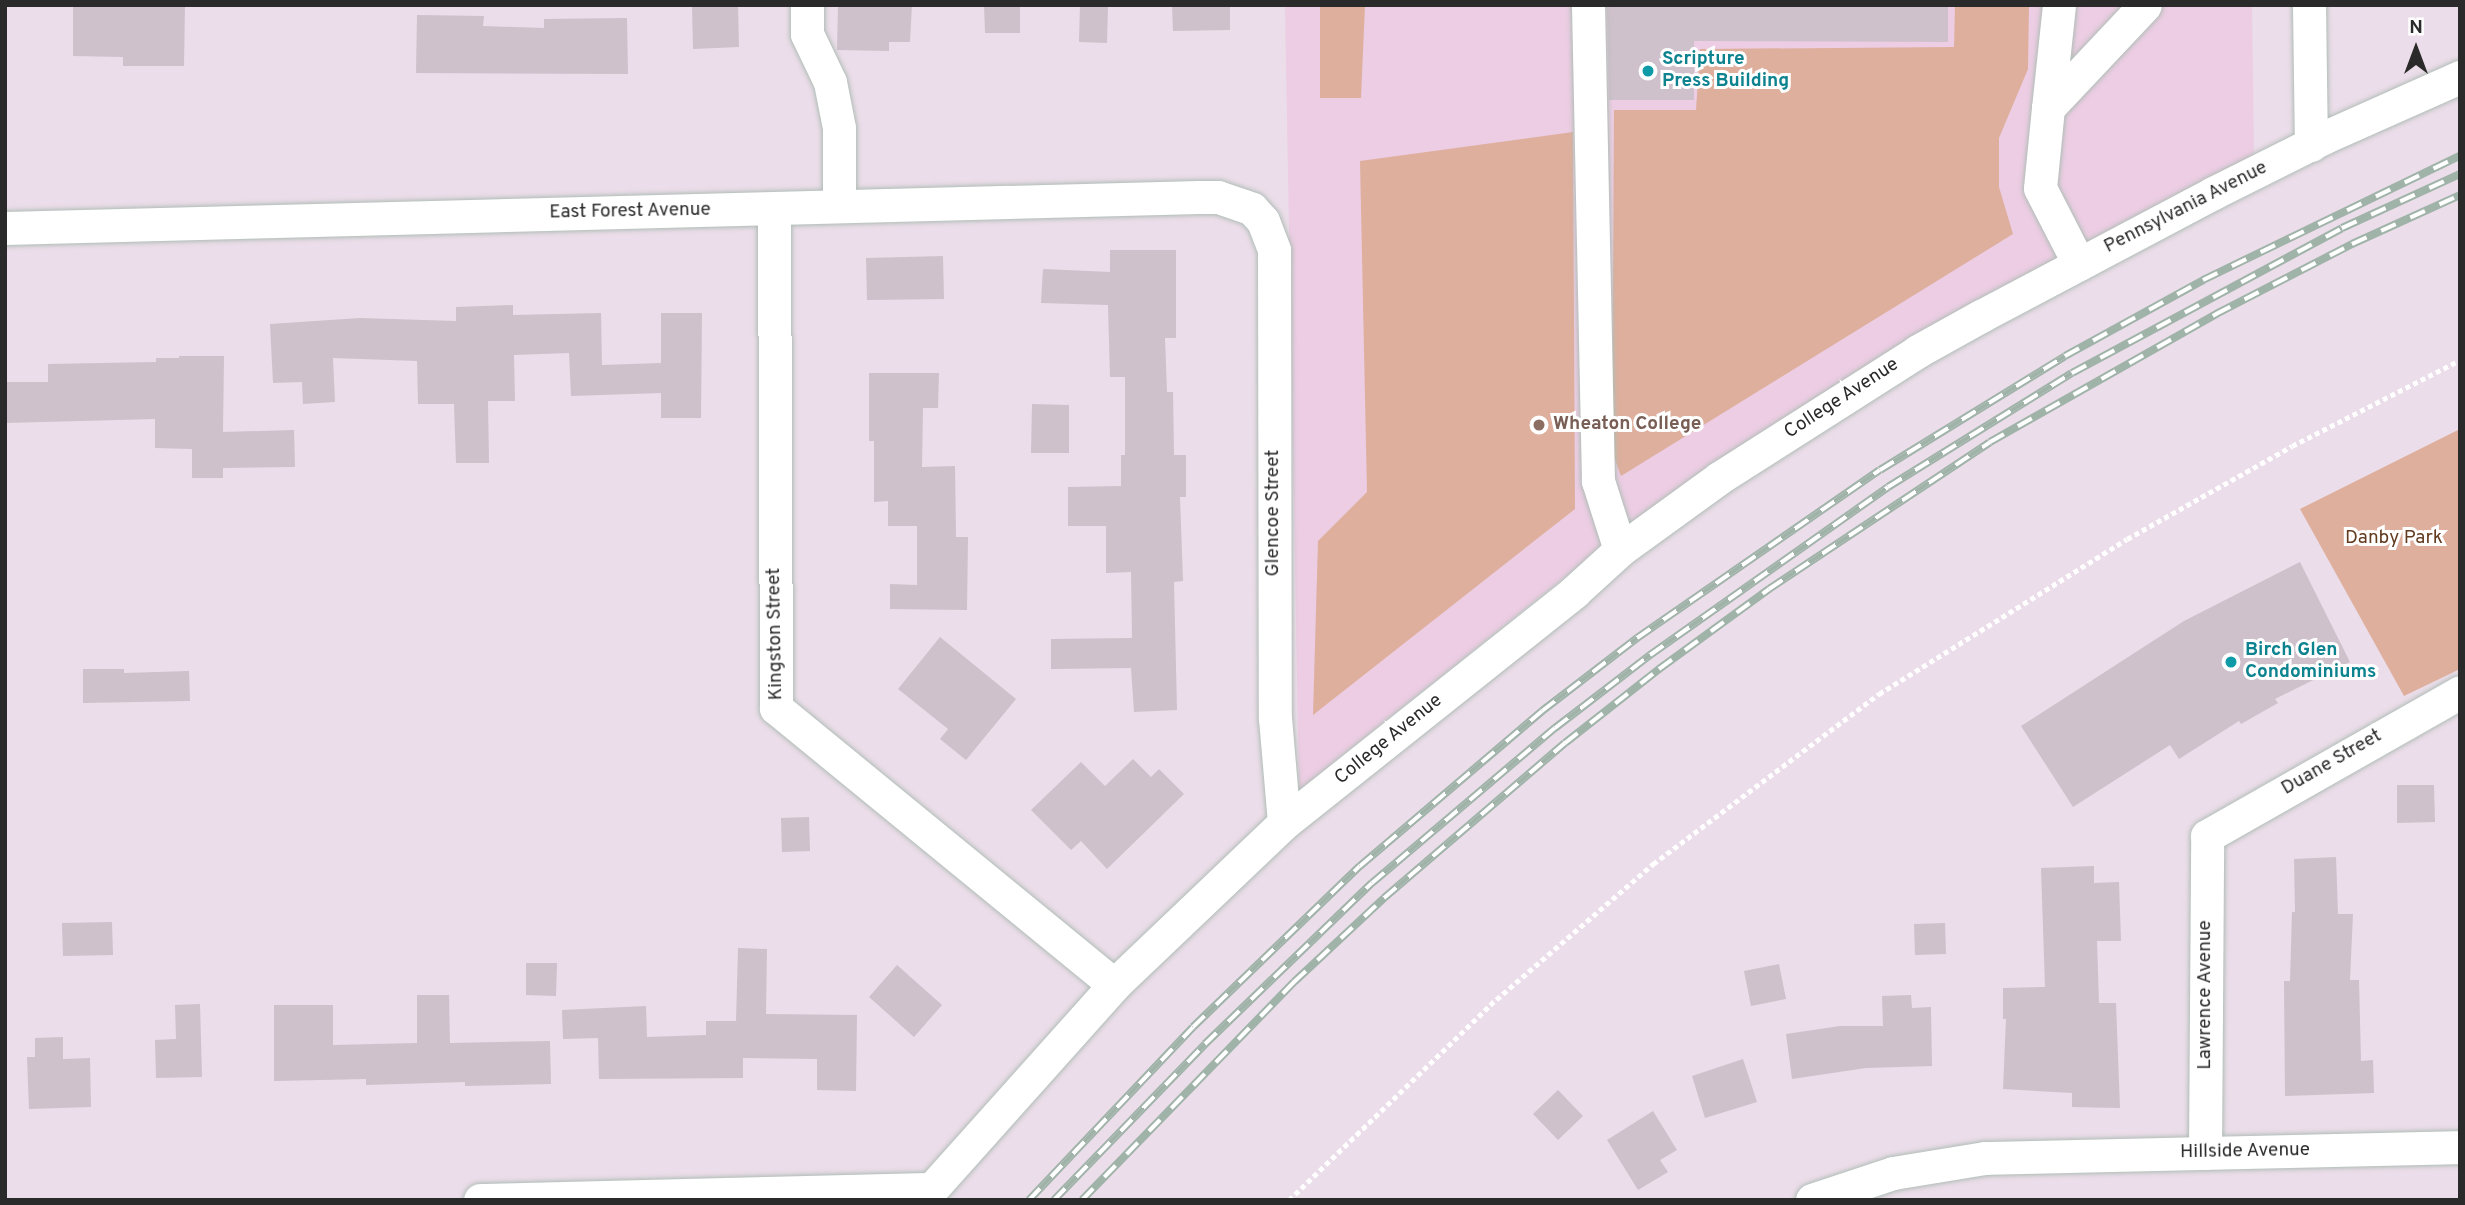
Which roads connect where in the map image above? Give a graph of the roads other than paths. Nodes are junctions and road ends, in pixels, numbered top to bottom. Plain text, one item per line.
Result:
1 (807, 5) edge
2 (1588, 5) edge
3 (2059, 5) edge
4 (2133, 5) edge
5 (2309, 5) edge
6 (2144, 6) edge
7 (2460, 77) edge
8 (2048, 108) junction
9 (2311, 145) junction
10 (839, 206) junction
11 (774, 208) junction
12 (1252, 209) joint
13 (5, 228) edge
14 (2079, 264) junction
15 (1918, 351) joint
16 (1620, 550) junction
17 (2460, 692) edge
18 (1284, 823) junction
19 (2207, 836) joint
20 (1114, 985) junction
21 (2460, 1147) edge
22 (2205, 1153) junction
23 (927, 1195) edge
24 (1819, 1198) edge
25 (480, 1200) edge

1 - 10 street
2 - 16 street
3 - 8 street
4 - 6 street
5 - 9 street
6 - 8 street
7 - 9 street, Pennsylvania Avenue
8 - 14 street
9 - 14 street, Pennsylvania Avenue
10 - 11 street, East Forest Avenue
10 - 12 street, East Forest Avenue
11 - 13 street, East Forest Avenue
11 - 20 street, Kingston Street
12 - 18 street, Glencoe Street
14 - 15 street, Pennsylvania Avenue
15 - 16 street, College Avenue
16 - 18 street, College Avenue
17 - 19 street, Duane Street
18 - 20 street, College Avenue
19 - 22 street, Lawrence Avenue
20 - 23 street, College Avenue
21 - 22 street, Hillside Avenue
22 - 24 street, Hillside Avenue
23 - 25 street

